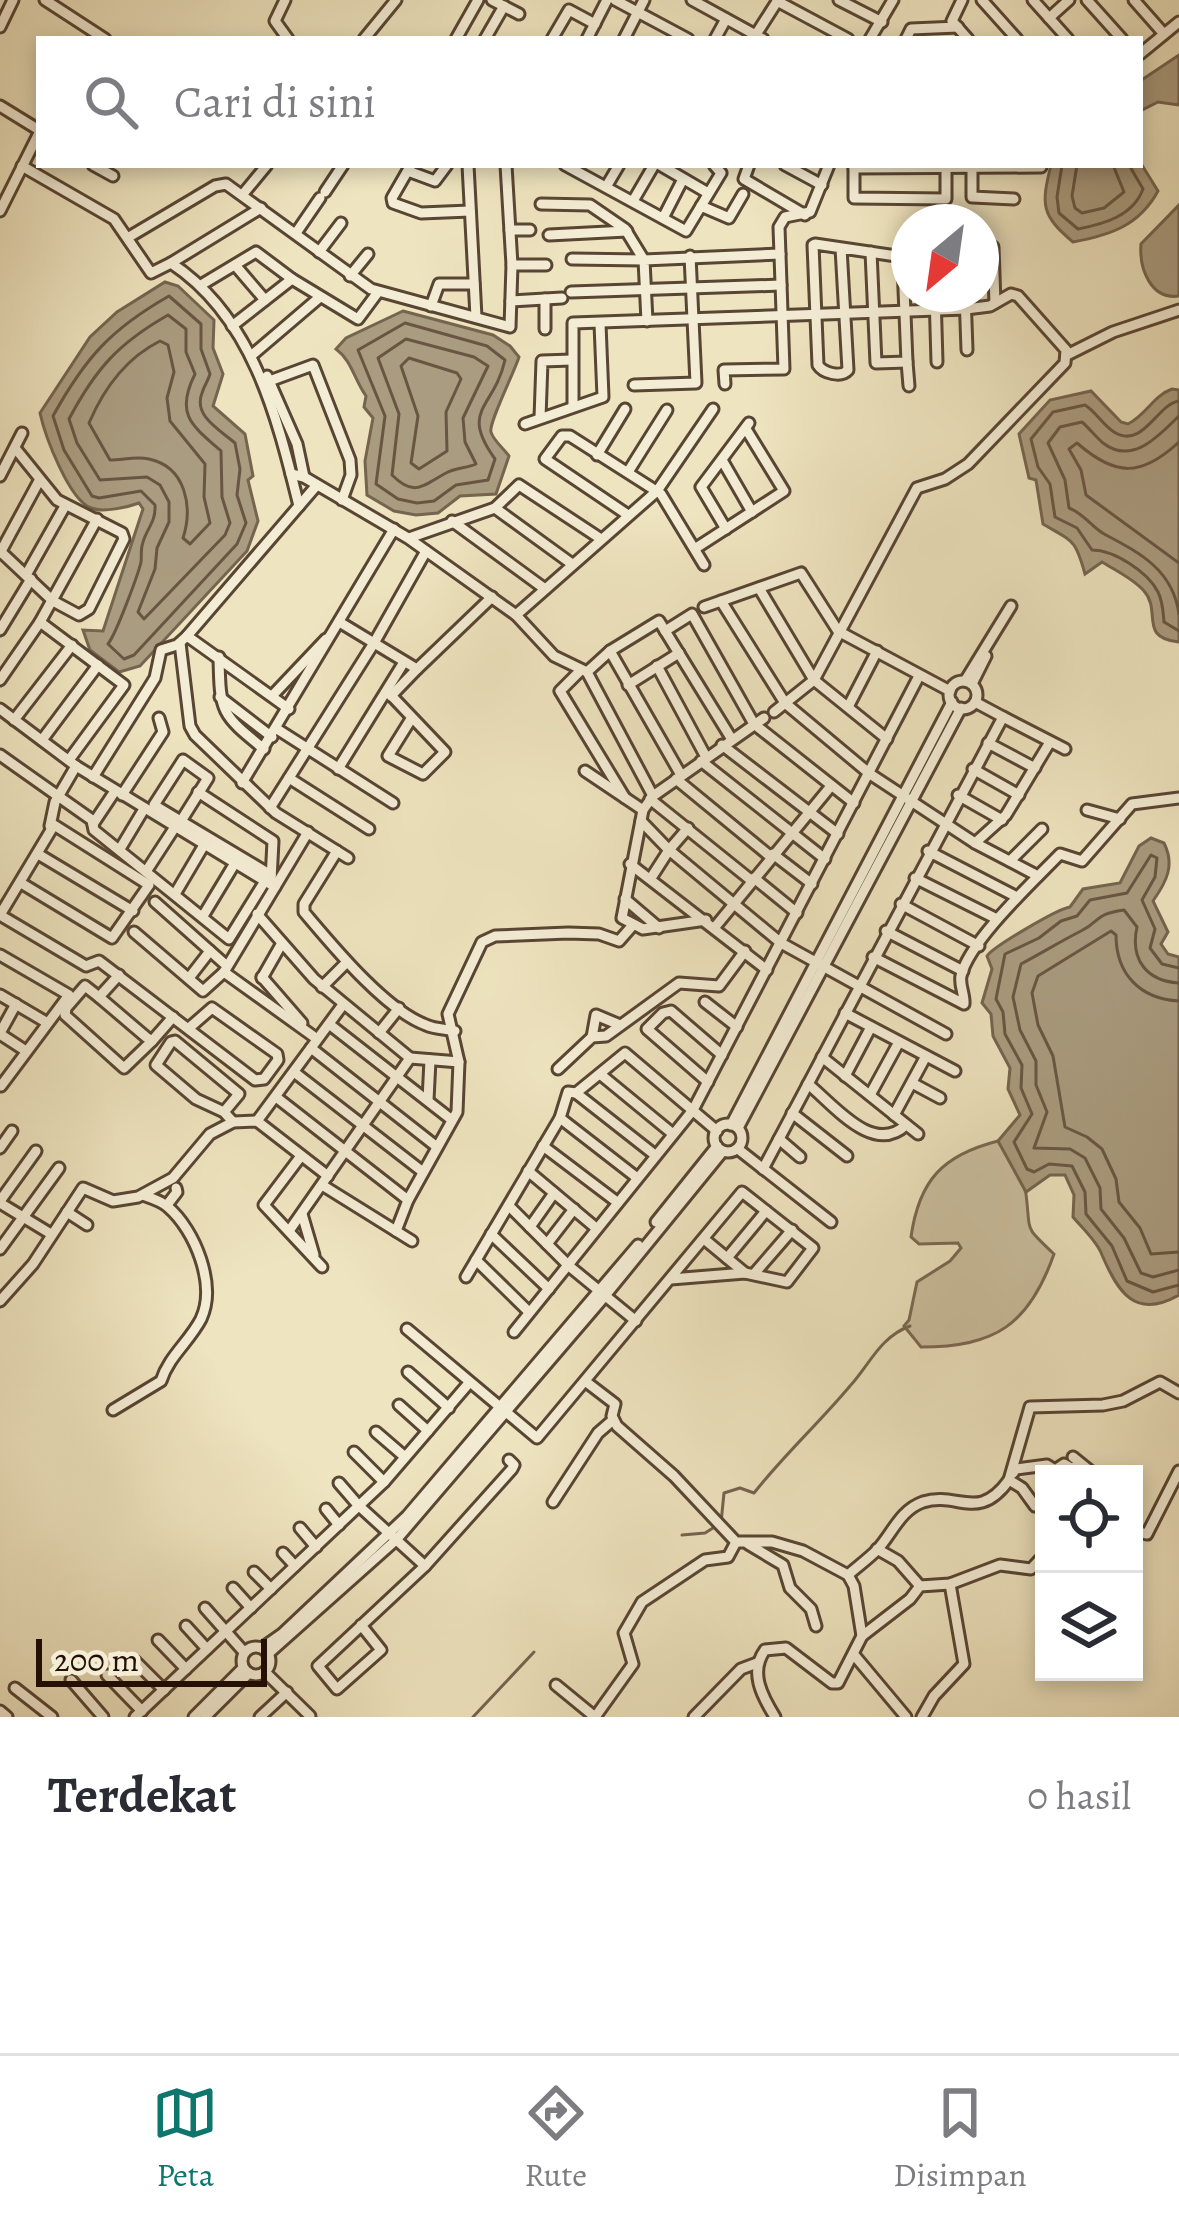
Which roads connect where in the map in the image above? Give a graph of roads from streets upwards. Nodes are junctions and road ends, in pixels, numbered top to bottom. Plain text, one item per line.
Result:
1 (14, 0) edge
2 (45, 0) edge
3 (285, 0) edge
4 (478, 0) edge
5 (492, 0) edge
6 (611, 0) edge
7 (644, 0) edge
8 (693, 0) edge
9 (839, 0) edge
10 (893, 0) edge
11 (962, 0) edge
12 (982, 0) edge
13 (1034, 0) edge
14 (1069, 0) edge
15 (1087, 0) edge
16 (1134, 0) edge
17 (393, 1) edge
18 (774, 2) edge
19 (63, 4) edge
20 (504, 7) junction
21 (638, 12) junction
22 (519, 14) dead end
23 (1049, 18) junction
24 (726, 19) junction
25 (882, 22) junction
26 (1179, 22) edge
27 (595, 24) junction
28 (0, 27) edge
29 (958, 27) junction
30 (1164, 34) junction
31 (101, 36) edge
32 (286, 36) edge
33 (366, 36) edge
34 (458, 36) edge
35 (487, 36) edge
36 (554, 36) edge
37 (589, 36) edge
38 (626, 36) edge
39 (682, 36) edge
40 (717, 36) edge
41 (755, 36) edge
42 (759, 36) edge
43 (842, 36) edge
44 (872, 36) edge
45 (908, 36) edge
46 (966, 36) edge
47 (1014, 36) edge
48 (1065, 36) edge
49 (1119, 36) edge
50 (1143, 52) edge
51 (0, 106) edge
52 (36, 131) edge
53 (36, 139) edge
54 (22, 166) junction
55 (98, 168) edge
56 (265, 168) edge
57 (341, 168) edge
58 (410, 168) edge
59 (445, 168) edge
60 (468, 168) edge
61 (506, 168) edge
62 (571, 168) edge
63 (617, 168) edge
64 (655, 168) edge
65 (662, 168) edge
66 (717, 168) edge
67 (748, 168) edge
68 (794, 168) edge
69 (828, 168) edge
70 (854, 168) edge
71 (946, 168) edge
72 (972, 168) edge
73 (112, 176) dead end
74 (682, 179) junction
75 (822, 185) junction
76 (606, 187) junction
77 (243, 194) junction
78 (708, 194) junction
79 (743, 194) dead end
80 (1014, 199) dead end
81 (633, 201) junction
82 (541, 203) dead end
83 (701, 206) junction
84 (261, 208) junction
85 (0, 211) edge
86 (470, 211) junction
87 (805, 215) junction
88 (663, 218) junction
89 (341, 223) dead end
90 (510, 230) junction
91 (530, 230) dead end
92 (627, 231) junction
93 (296, 232) junction
94 (549, 235) dead end
95 (130, 237) junction
96 (841, 248) junction
97 (320, 252) junction
98 (871, 252) junction
99 (368, 254) dead end
100 (780, 254) junction
101 (891, 255) edge
102 (690, 256) junction
103 (572, 259) dead end
104 (644, 260) junction
105 (171, 263) junction
106 (235, 265) junction
107 (546, 265) dead end
108 (512, 266) junction
109 (350, 276) junction
110 (292, 279) junction
111 (474, 284) junction
112 (201, 285) junction
113 (781, 285) junction
114 (691, 288) junction
115 (646, 289) junction
116 (378, 292) junction
117 (320, 297) junction
118 (544, 299) junction
119 (265, 300) junction
120 (999, 300) edge
121 (511, 301) junction
122 (431, 306) junction
123 (1179, 310) edge
124 (891, 312) edge
125 (905, 312) edge
126 (936, 312) edge
127 (966, 312) edge
128 (845, 313) junction
129 (874, 313) junction
130 (815, 314) junction
131 (784, 316) junction
132 (476, 317) junction
133 (692, 319) junction
134 (647, 321) junction
135 (600, 324) junction
136 (232, 326) junction
137 (544, 329) dead end
138 (967, 350) dead end
139 (1067, 355) junction
140 (253, 359) junction
141 (572, 360) junction
142 (908, 362) junction
143 (937, 362) dead end
144 (267, 381) junction
145 (724, 384) dead end
146 (634, 385) dead end
147 (909, 386) dead end
148 (573, 406) junction
149 (667, 410) dead end
150 (713, 410) dead end
151 (541, 418) junction
152 (525, 424) dead end
153 (637, 426) dead end
154 (22, 433) dead end
155 (15, 448) junction
156 (597, 455) junction
157 (722, 460) junction
158 (628, 472) junction
159 (291, 475) junction
160 (0, 476) edge
161 (304, 477) junction
162 (39, 481) junction
163 (316, 485) junction
164 (657, 491) junction
165 (343, 500) junction
166 (65, 506) junction
167 (299, 506) junction
168 (495, 508) junction
169 (752, 512) junction
170 (628, 515) junction
171 (97, 520) junction
172 (452, 521) junction
173 (394, 529) junction
174 (726, 529) junction
175 (408, 538) junction
176 (601, 538) junction
177 (696, 548) junction
178 (426, 551) junction
179 (0, 552) edge
180 (572, 564) junction
181 (704, 565) dead end
182 (28, 577) junction
183 (759, 588) junction
184 (545, 589) junction
185 (492, 597) junction
186 (52, 601) junction
187 (721, 602) junction
188 (1011, 606) dead end
189 (704, 607) dead end
190 (516, 615) junction
191 (40, 622) junction
192 (341, 623) junction
193 (0, 626) edge
194 (665, 631) junction
195 (838, 631) junction
196 (333, 637) junction
197 (183, 640) junction
198 (374, 643) junction
199 (71, 645) junction
200 (610, 651) junction
201 (878, 651) junction
202 (679, 653) junction
203 (218, 657) junction
204 (404, 662) junction
205 (98, 665) junction
206 (657, 667) junction
207 (417, 669) junction
208 (583, 671) junction
209 (920, 676) junction
210 (0, 680) edge
211 (814, 680) junction
212 (969, 683) junction
213 (628, 685) junction
214 (389, 693) junction
215 (272, 696) junction
216 (220, 698) junction
217 (954, 700) junction
218 (975, 702) junction
219 (784, 703) junction
220 (848, 707) junction
221 (138, 708) junction
222 (0, 709) edge
223 (289, 709) junction
224 (1003, 717) junction
225 (764, 718) junction
226 (411, 719) junction
227 (14, 720) junction
228 (275, 733) junction
229 (42, 740) junction
230 (887, 740) junction
231 (727, 742) junction
232 (1050, 742) junction
233 (988, 743) junction
234 (264, 749) junction
235 (1065, 749) dead end
236 (308, 750) junction
237 (0, 755) edge
238 (703, 759) junction
239 (73, 763) junction
240 (1035, 768) junction
241 (338, 769) junction
242 (973, 769) junction
243 (584, 771) dead end
244 (870, 775) junction
245 (93, 777) junction
246 (679, 777) junction
247 (289, 778) junction
248 (242, 783) junction
249 (831, 786) junction
250 (119, 793) junction
251 (198, 793) junction
252 (958, 795) junction
253 (1018, 795) junction
254 (58, 796) junction
255 (651, 797) junction
256 (625, 798) junction
257 (906, 798) junction
258 (1178, 800) edge
259 (393, 803) dead end
260 (854, 803) junction
261 (270, 808) junction
262 (145, 809) junction
263 (1087, 811) dead end
264 (809, 812) junction
265 (642, 815) junction
266 (1120, 819) junction
267 (1002, 820) junction
268 (93, 824) junction
269 (178, 824) junction
270 (946, 824) junction
271 (688, 828) junction
272 (369, 829) dead end
273 (1042, 830) dead end
274 (308, 832) junction
275 (791, 833) junction
276 (838, 834) junction
277 (975, 843) junction
278 (204, 845) junction
279 (120, 849) junction
280 (669, 850) junction
281 (928, 851) junction
282 (38, 854) junction
283 (772, 856) junction
284 (825, 859) junction
285 (1010, 861) junction
286 (235, 863) junction
287 (630, 864) junction
288 (147, 871) junction
289 (1038, 876) junction
290 (651, 878) junction
291 (915, 878) junction
292 (753, 880) junction
293 (270, 882) junction
294 (21, 883) junction
295 (812, 884) junction
296 (175, 894) junction
297 (1017, 897) junction
298 (625, 899) junction
299 (155, 902) dead end
300 (732, 904) junction
301 (901, 904) junction
302 (133, 911) junction
303 (1, 913) edge
304 (797, 913) junction
305 (257, 914) junction
306 (202, 916) junction
307 (997, 919) junction
308 (711, 924) junction
309 (633, 926) junction
310 (659, 928) junction
311 (886, 931) junction
312 (134, 932) dead end
313 (282, 943) junction
314 (781, 943) junction
315 (979, 946) junction
316 (210, 951) junction
317 (745, 951) junction
318 (0, 956) edge
319 (873, 957) junction
320 (347, 962) junction
321 (819, 965) junction
322 (225, 969) junction
323 (766, 970) junction
324 (963, 971) junction
325 (119, 975) junction
326 (262, 977) junction
327 (189, 978) junction
328 (859, 986) junction
329 (322, 987) junction
330 (253, 994) junction
331 (0, 995) edge
332 (99, 997) junction
333 (705, 1002) dead end
334 (16, 1004) junction
335 (342, 1006) junction
336 (399, 1008) junction
337 (844, 1013) junction
338 (173, 1017) junction
339 (46, 1022) junction
340 (329, 1024) junction
341 (620, 1025) junction
342 (737, 1027) junction
343 (871, 1027) junction
344 (189, 1028) junction
345 (455, 1031) junction
346 (379, 1033) junction
347 (0, 1034) edge
348 (946, 1034) dead end
349 (592, 1036) junction
350 (606, 1036) junction
351 (152, 1041) junction
352 (314, 1041) junction
353 (899, 1042) junction
354 (617, 1049) dead end
355 (26, 1051) junction
356 (722, 1055) junction
357 (926, 1056) junction
358 (822, 1057) junction
359 (410, 1058) junction
360 (430, 1060) junction
361 (459, 1062) junction
362 (558, 1069) dead end
363 (955, 1071) dead end
364 (294, 1072) junction
365 (600, 1074) junction
366 (399, 1076) junction
367 (845, 1076) junction
368 (223, 1082) junction
369 (708, 1082) junction
370 (912, 1083) junction
371 (808, 1084) junction
372 (1, 1086) edge
373 (576, 1093) junction
374 (869, 1095) junction
375 (276, 1097) junction
376 (940, 1098) dead end
377 (428, 1100) junction
378 (205, 1103) junction
379 (381, 1103) junction
380 (693, 1110) junction
381 (224, 1112) junction
382 (792, 1113) junction
383 (894, 1115) junction
384 (560, 1118) junction
385 (257, 1120) junction
386 (452, 1120) junction
387 (233, 1122) junction
388 (906, 1125) junction
389 (364, 1126) junction
390 (734, 1126) junction
391 (12, 1131) dead end
392 (717, 1131) junction
393 (673, 1134) junction
394 (918, 1134) dead end
395 (779, 1139) junction
396 (543, 1146) junction
397 (0, 1148) edge
398 (437, 1148) junction
399 (720, 1148) junction
400 (737, 1149) junction
401 (346, 1150) junction
402 (36, 1151) dead end
403 (655, 1155) junction
404 (301, 1156) junction
405 (847, 1156) dead end
406 (800, 1157) dead end
407 (59, 1168) dead end
408 (763, 1169) junction
409 (528, 1171) junction
410 (423, 1172) junction
411 (636, 1177) junction
412 (325, 1181) junction
413 (176, 1188) dead end
414 (554, 1192) junction
415 (143, 1195) junction
416 (408, 1200) junction
417 (0, 1202) edge
418 (616, 1202) junction
419 (167, 1205) junction
420 (508, 1206) junction
421 (574, 1209) junction
422 (766, 1211) junction
423 (67, 1212) junction
424 (302, 1214) junction
425 (23, 1217) junction
426 (831, 1222) dead end
427 (87, 1225) dead end
428 (530, 1227) junction
429 (596, 1228) junction
430 (792, 1229) junction
431 (289, 1231) junction
432 (397, 1231) junction
433 (491, 1234) junction
434 (49, 1238) junction
435 (704, 1239) junction
436 (412, 1240) dead end
437 (547, 1244) junction
438 (1, 1247) edge
439 (60, 1250) dead end
440 (728, 1258) junction
441 (476, 1260) junction
442 (569, 1266) junction
443 (750, 1274) junction
444 (466, 1277) dead end
445 (670, 1279) junction
446 (549, 1288) junction
447 (601, 1295) junction
448 (0, 1300) edge
449 (530, 1312) junction
450 (636, 1321) junction
451 (406, 1329) dead end
452 (514, 1331) dead end
453 (408, 1372) dead end
454 (586, 1381) junction
455 (469, 1383) junction
456 (1179, 1393) edge
457 (399, 1405) dead end
458 (449, 1408) junction
459 (503, 1409) junction
460 (112, 1410) dead end
461 (613, 1420) junction
462 (428, 1431) junction
463 (376, 1432) dead end
464 (354, 1452) dead end
465 (405, 1457) junction
466 (509, 1460) dead end
467 (1035, 1466) edge
468 (1179, 1471) edge
469 (1009, 1480) junction
470 (384, 1482) junction
471 (339, 1483) dead end
472 (553, 1502) dead end
473 (358, 1505) junction
474 (1035, 1506) dead end
475 (326, 1509) dead end
476 (339, 1525) junction
477 (300, 1528) dead end
478 (1143, 1534) edge
479 (393, 1537) junction
480 (742, 1543) junction
481 (316, 1547) junction
482 (878, 1549) junction
483 (283, 1552) dead end
484 (1035, 1564) edge
485 (425, 1565) junction
486 (296, 1566) junction
487 (254, 1572) dead end
488 (848, 1574) junction
489 (950, 1584) junction
490 (920, 1586) junction
491 (232, 1588) dead end
492 (271, 1589) junction
493 (205, 1608) dead end
494 (251, 1608) junction
495 (361, 1624) junction
496 (186, 1626) dead end
497 (816, 1626) dead end
498 (227, 1630) junction
499 (862, 1636) junction
500 (158, 1640) dead end
501 (207, 1649) junction
502 (265, 1651) junction
503 (244, 1652) junction
504 (854, 1656) junction
505 (135, 1660) dead end
506 (758, 1664) junction
507 (186, 1669) junction
508 (246, 1671) junction
509 (265, 1672) junction
510 (107, 1675) dead end
511 (70, 1680) dead end
512 (556, 1684) dead end
513 (15, 1688) dead end
514 (164, 1690) junction
515 (287, 1692) junction
516 (0, 1711) edge
517 (138, 1714) edge
518 (262, 1716) edge
519 (310, 1716) edge
520 (7, 1717) edge
521 (52, 1717) edge
522 (104, 1717) edge
523 (194, 1717) edge
524 (205, 1717) edge
525 (595, 1717) edge
526 (694, 1717) edge
527 (775, 1717) edge
528 (906, 1717) edge
529 (922, 1717) edge

1 - 28 street
2 - 19 street
3 - 32 street
4 - 34 street
5 - 20 street
6 - 21 street
6 - 27 street
7 - 21 street
8 - 24 street
9 - 25 street
10 - 25 street
11 - 29 street
12 - 47 street
13 - 23 street
14 - 23 street
15 - 49 street
16 - 30 street
17 - 33 street
18 - 42 street
18 - 43 street
19 - 31 street
20 - 22 street
20 - 35 street
21 - 38 street
21 - 39 street
23 - 48 street
24 - 40 street
24 - 41 street
25 - 44 street
26 - 30 street
27 - 36 street
27 - 37 street
29 - 45 street
29 - 46 street
30 - 50 street
51 - 52 street
53 - 54 street
54 - 85 street
54 - 95 street
55 - 73 street
56 - 77 street
57 - 93 street
58 - 59 street
58 - 86 street
60 - 86 street
61 - 90 street
62 - 76 street
63 - 76 street
64 - 81 street
65 - 74 street
66 - 78 street
67 - 87 street
68 - 75 street
69 - 75 street
70 - 71 street
72 - 80 street
74 - 78 street
74 - 88 street
75 - 87 street
76 - 81 street
77 - 84 street
77 - 95 street
78 - 83 street
79 - 83 street
81 - 88 street
82 - 92 street
83 - 88 street
84 - 93 street
84 - 105 street
86 - 111 street
87 - 100 street
89 - 97 street
90 - 91 street
90 - 108 street
92 - 94 street
92 - 104 street
93 - 97 street
95 - 105 street
96 - 98 street
96 - 128 street
96 - 130 street
97 - 109 street
98 - 101 street
98 - 129 street
99 - 109 street
100 - 102 street
100 - 113 street
102 - 104 street
102 - 114 street
103 - 104 street
104 - 115 street
105 - 112 street
106 - 110 street
106 - 112 street
106 - 119 street
107 - 108 street
108 - 121 street
109 - 116 street
110 - 117 street
110 - 119 street
111 - 122 street
111 - 132 street
112 - 136 street
113 - 114 street
113 - 131 street
114 - 115 street
114 - 133 street
115 - 118 street
115 - 134 street
116 - 117 street
116 - 122 street
117 - 140 street
118 - 121 street
118 - 137 street
119 - 136 street
120 - 139 street
121 - 132 street
122 - 132 street
123 - 139 street
124 - 129 street
125 - 142 street
126 - 143 street
127 - 138 street
128 - 129 street
128 - 130 street
128 - 130 street
129 - 142 street
130 - 131 street
131 - 133 street
131 - 145 street
133 - 134 street
133 - 146 street
134 - 135 street
135 - 141 street
135 - 148 street
136 - 140 street
139 - 195 street
140 - 144 street
141 - 148 street
141 - 151 street
142 - 147 street
144 - 159 street
144 - 161 street
144 - 165 street
148 - 151 street
149 - 158 street
150 - 164 street
151 - 152 street
153 - 156 street
154 - 155 street
155 - 160 street
155 - 162 street
156 - 158 street
156 - 170 street
157 - 169 street
157 - 169 street
157 - 174 street
158 - 164 street
159 - 161 street
159 - 167 street
161 - 163 street
162 - 166 street
162 - 179 street
163 - 165 street
163 - 167 street
164 - 170 street
164 - 177 street
165 - 173 street
166 - 171 street
166 - 182 street
167 - 197 street
168 - 172 street
168 - 176 street
168 - 180 street
169 - 174 street
170 - 176 street
171 - 186 street
171 - 186 street
172 - 175 street
172 - 184 street
173 - 175 street
173 - 192 street
174 - 177 street
175 - 178 street
176 - 180 street
177 - 181 street
178 - 185 street
178 - 198 street
179 - 182 street
180 - 184 street
182 - 186 street
182 - 193 street
183 - 187 street
183 - 195 street
183 - 211 street
184 - 190 street
185 - 190 street
185 - 207 street
186 - 191 street
187 - 189 street
187 - 219 street
188 - 212 street
190 - 208 street
191 - 199 street
191 - 210 street
192 - 196 street
192 - 198 street
194 - 200 street
194 - 202 street
194 - 225 street
195 - 201 street
195 - 211 street
196 - 215 street
196 - 223 street
197 - 203 street
197 - 221 street
197 - 248 street
198 - 204 street
198 - 236 street
199 - 205 street
199 - 227 street
200 - 208 street
200 - 213 street
201 - 209 street
201 - 220 street
202 - 206 street
202 - 231 street
203 - 215 street
203 - 216 street
204 - 207 street
204 - 214 street
205 - 229 street
205 - 239 street
206 - 213 street
206 - 238 street
207 - 214 street
208 - 255 street
208 - 256 street
209 - 217 street
209 - 230 street
211 - 219 street
211 - 220 street
212 - 217 street
212 - 218 street
213 - 246 street
214 - 226 street
214 - 241 street
215 - 223 street
216 - 228 street
216 - 234 street
217 - 218 street
217 - 257 street
218 - 224 street
219 - 225 street
219 - 244 street
220 - 230 street
221 - 245 street
221 - 250 street
222 - 227 street
223 - 228 street
224 - 232 street
224 - 233 street
225 - 231 street
225 - 249 street
226 - 226 street
227 - 229 street
228 - 234 street
228 - 236 street
229 - 239 street
230 - 244 street
231 - 238 street
231 - 264 street
232 - 235 street
232 - 240 street
233 - 240 street
233 - 242 street
234 - 248 street
236 - 241 street
236 - 247 street
237 - 254 street
238 - 246 street
238 - 275 street
239 - 245 street
239 - 254 street
240 - 253 street
241 - 259 street
242 - 252 street
242 - 253 street
243 - 256 street
244 - 257 street
244 - 260 street
245 - 250 street
246 - 255 street
246 - 283 street
247 - 261 street
247 - 272 street
248 - 261 street
249 - 260 street
249 - 264 street
250 - 262 street
250 - 268 street
251 - 269 street
251 - 269 street
251 - 293 street
252 - 267 street
252 - 270 street
253 - 267 street
254 - 268 street
254 - 303 street
255 - 265 street
255 - 271 street
256 - 265 street
257 - 270 street
257 - 321 street
258 - 266 street
260 - 276 street
261 - 274 street
262 - 269 street
262 - 279 street
263 - 266 street
264 - 275 street
264 - 276 street
265 - 280 street
265 - 287 street
266 - 289 street
267 - 277 street
268 - 279 street
269 - 278 street
269 - 288 street
269 - 293 street
270 - 277 street
270 - 281 street
271 - 280 street
271 - 292 street
273 - 285 street
274 - 293 street
274 - 320 street
275 - 283 street
275 - 284 street
276 - 284 street
277 - 285 street
278 - 286 street
278 - 296 street
279 - 288 street
280 - 290 street
280 - 300 street
281 - 291 street
281 - 297 street
282 - 294 street
282 - 302 street
282 - 302 street
283 - 292 street
283 - 295 street
284 - 295 street
285 - 289 street
286 - 293 street
286 - 306 street
287 - 290 street
287 - 298 street
288 - 296 street
289 - 297 street
290 - 308 street
291 - 301 street
291 - 307 street
292 - 300 street
292 - 304 street
293 - 305 street
293 - 306 street
294 - 302 street
294 - 303 street
295 - 304 street
296 - 306 street
297 - 307 street
298 - 309 street
298 - 310 street
299 - 316 street
300 - 308 street
300 - 314 street
301 - 311 street
301 - 315 street
303 - 325 street
304 - 314 street
305 - 313 street
305 - 322 street
307 - 315 street
308 - 310 street
308 - 317 street
309 - 310 street
309 - 345 street
311 - 319 street
311 - 324 street
312 - 327 street
313 - 326 street
313 - 329 street
314 - 321 street
314 - 323 street
315 - 324 street
316 - 322 street
316 - 327 street
317 - 323 street
317 - 341 street
318 - 339 street
319 - 324 street
319 - 328 street
320 - 329 street
320 - 336 street
321 - 328 street
321 - 390 street
322 - 327 street
322 - 330 street
323 - 342 street
325 - 332 street
325 - 338 street
326 - 330 street
326 - 352 street
328 - 337 street
328 - 348 street
329 - 335 street
330 - 352 street
331 - 334 street
332 - 351 street
332 - 351 street
333 - 342 street
334 - 339 street
334 - 347 street
335 - 340 street
335 - 346 street
336 - 345 street
336 - 346 street
337 - 343 street
337 - 358 street
338 - 344 street
338 - 351 street
339 - 355 street
340 - 352 street
340 - 366 street
341 - 349 street
341 - 350 street
342 - 356 street
343 - 353 street
343 - 367 street
344 - 344 street
345 - 361 street
346 - 359 street
347 - 355 street
349 - 350 street
349 - 362 street
350 - 354 street
352 - 364 street
352 - 379 street
353 - 357 street
353 - 374 street
355 - 372 street
356 - 369 street
356 - 369 street
357 - 363 street
357 - 370 street
358 - 367 street
358 - 371 street
359 - 360 street
359 - 366 street
360 - 361 street
360 - 377 street
361 - 386 street
364 - 375 street
364 - 389 street
365 - 373 street
365 - 380 street
365 - 393 street
366 - 377 street
366 - 379 street
367 - 374 street
368 - 378 street
368 - 378 street
368 - 381 street
369 - 380 street
370 - 376 street
370 - 383 street
371 - 382 street
371 - 388 street
373 - 384 street
373 - 403 street
374 - 383 street
375 - 385 street
375 - 401 street
377 - 386 street
378 - 381 street
379 - 389 street
379 - 398 street
380 - 392 street
380 - 393 street
381 - 387 street
382 - 395 street
382 - 405 street
383 - 388 street
384 - 396 street
384 - 411 street
385 - 387 street
385 - 404 street
386 - 398 street
387 - 415 street
388 - 394 street
389 - 401 street
389 - 410 street
390 - 392 street
390 - 400 street
391 - 397 street
392 - 399 street
393 - 403 street
395 - 406 street
395 - 408 street
396 - 409 street
396 - 418 street
398 - 410 street
399 - 400 street
399 - 447 street
400 - 408 street
401 - 412 street
401 - 416 street
402 - 417 street
403 - 411 street
404 - 412 street
404 - 431 street
407 - 425 street
408 - 426 street
409 - 414 street
409 - 420 street
410 - 416 street
411 - 418 street
412 - 424 street
412 - 432 street
413 - 419 street
414 - 421 street
414 - 428 street
415 - 419 street
415 - 423 street
416 - 432 street
417 - 425 street
418 - 429 street
419 - 460 street
420 - 428 street
420 - 433 street
421 - 429 street
421 - 437 street
422 - 430 street
422 - 435 street
422 - 440 street
423 - 427 street
423 - 434 street
424 - 431 street
424 - 431 street
425 - 434 street
425 - 438 street
428 - 437 street
429 - 442 street
430 - 443 street
430 - 443 street
432 - 436 street
433 - 441 street
433 - 446 street
434 - 439 street
434 - 448 street
435 - 440 street
435 - 445 street
437 - 442 street
440 - 443 street
441 - 444 street
441 - 449 street
442 - 446 street
442 - 447 street
443 - 445 street
445 - 450 street
446 - 449 street
447 - 450 street
447 - 459 street
449 - 452 street
450 - 454 street
451 - 455 street
453 - 458 street
454 - 459 street
454 - 461 street
455 - 458 street
455 - 459 street
456 - 469 street
457 - 462 street
458 - 462 street
459 - 479 street
461 - 472 street
461 - 480 street
462 - 465 street
463 - 465 street
464 - 470 street
465 - 470 street
466 - 485 street
467 - 469 street
468 - 478 street
469 - 474 street
469 - 482 street
470 - 473 street
471 - 473 street
473 - 476 street
473 - 479 street
475 - 476 street
476 - 481 street
477 - 481 street
479 - 485 street
479 - 502 street
480 - 488 street
480 - 497 street
480 - 525 street
481 - 486 street
482 - 488 street
482 - 490 street
483 - 486 street
484 - 489 street
485 - 495 street
486 - 492 street
487 - 492 street
488 - 499 street
489 - 490 street
489 - 529 street
490 - 499 street
491 - 494 street
492 - 494 street
493 - 498 street
494 - 498 street
495 - 495 street
496 - 501 street
498 - 501 street
498 - 503 street
499 - 504 street
500 - 507 street
501 - 507 street
502 - 503 street
502 - 509 street
503 - 508 street
504 - 506 street
504 - 528 street
505 - 514 street
506 - 526 street
506 - 527 street
507 - 514 street
508 - 509 street
508 - 523 street
508 - 524 street
509 - 515 street
510 - 517 street
511 - 522 street
512 - 525 street
513 - 521 street
514 - 517 street
515 - 518 street
515 - 519 street
516 - 520 street

